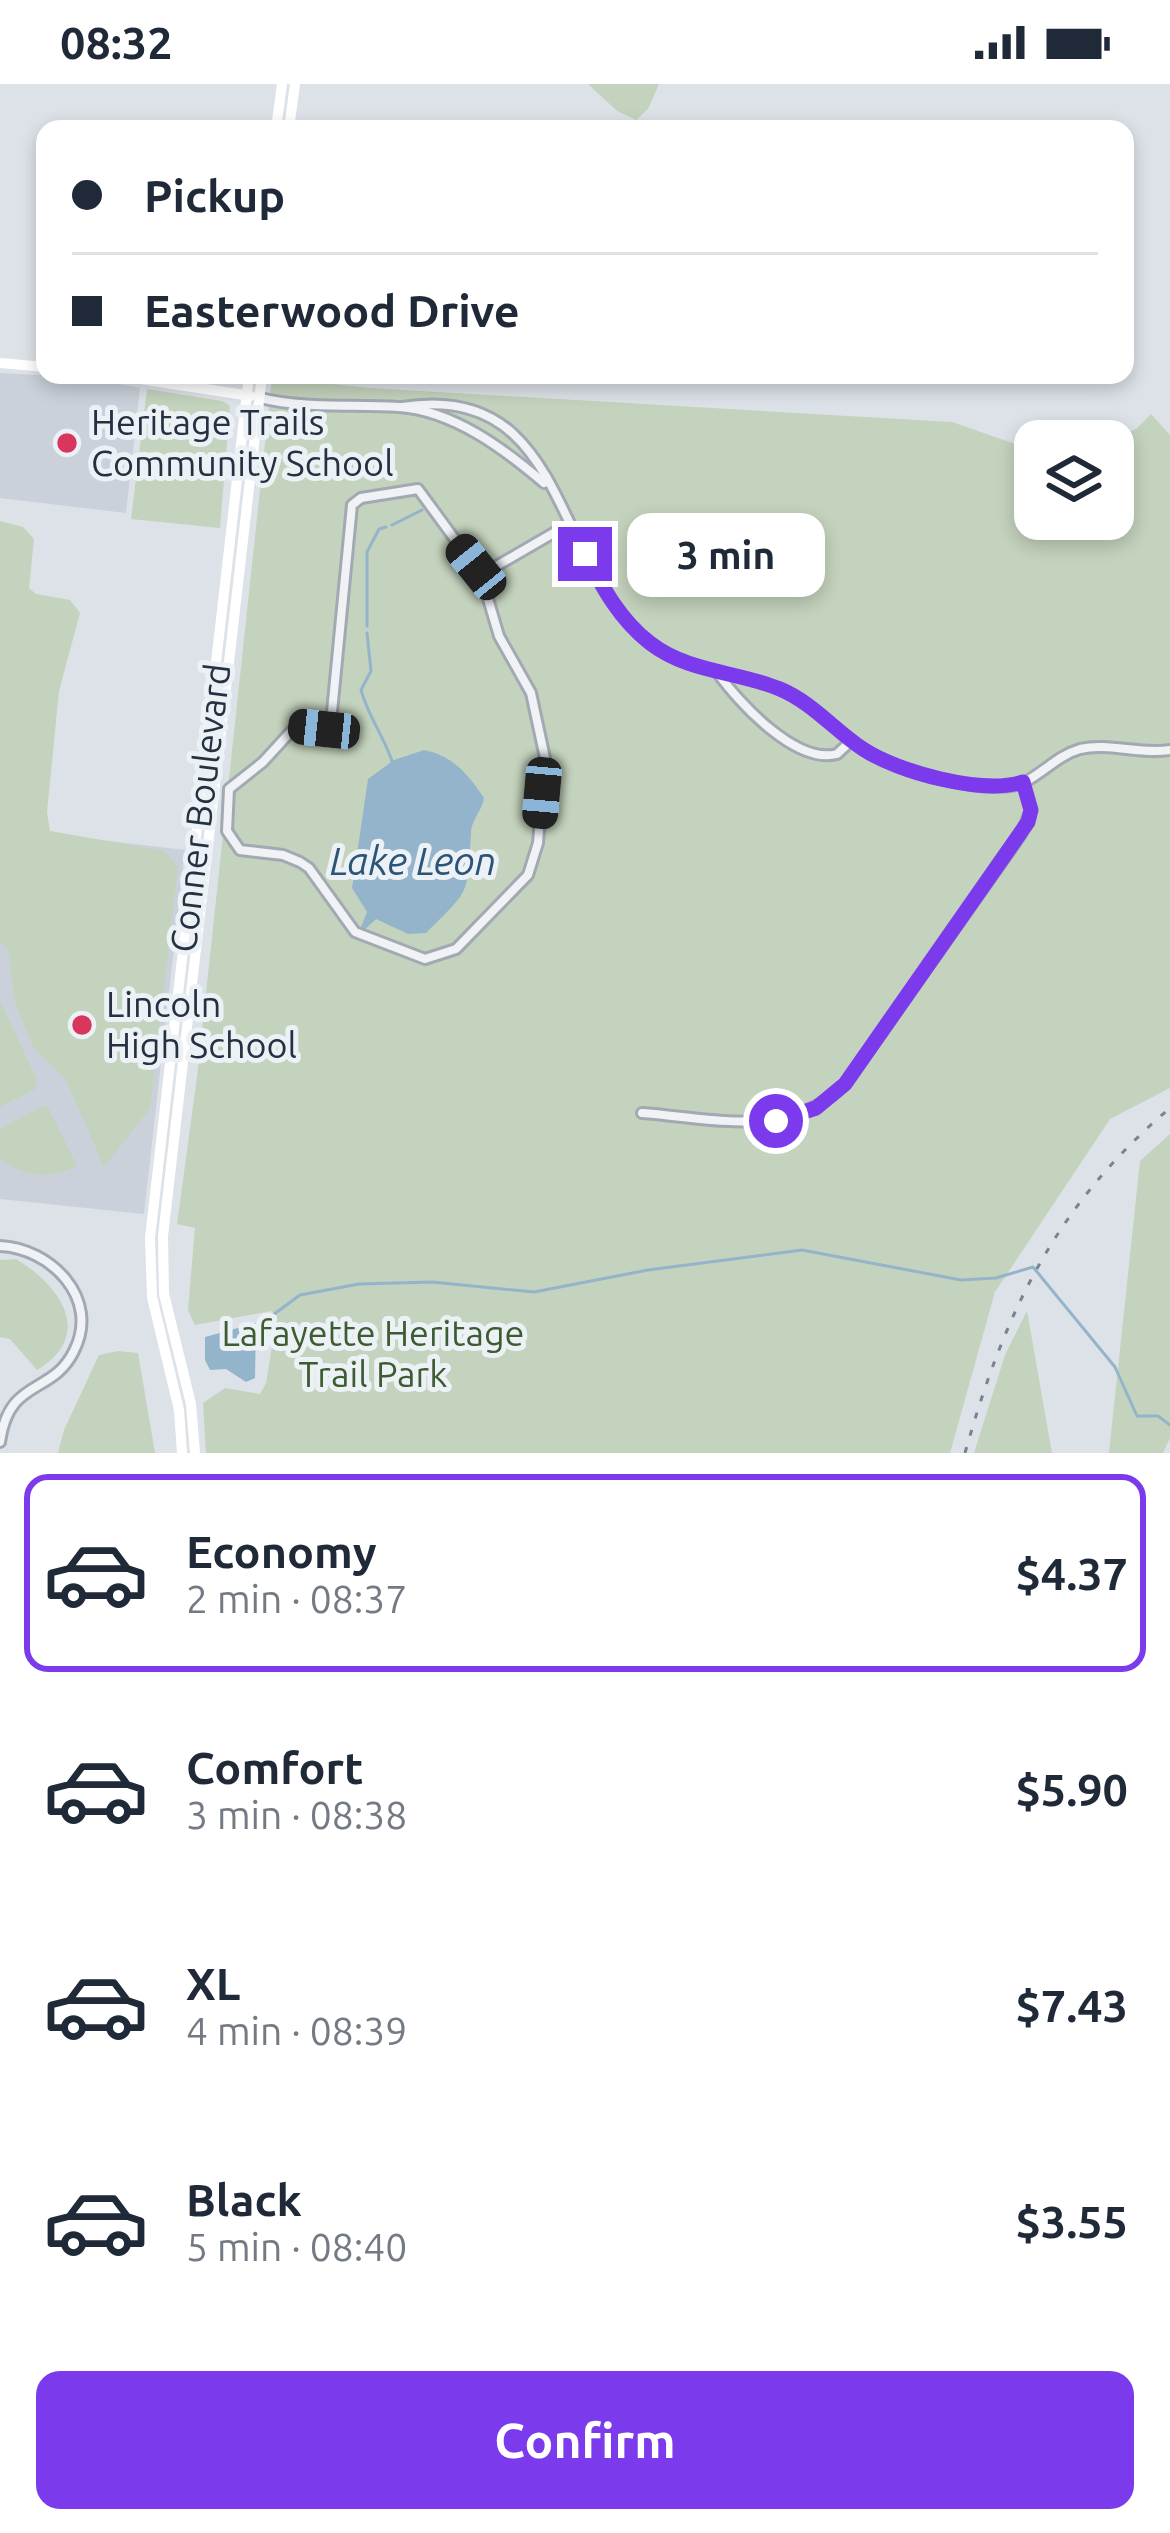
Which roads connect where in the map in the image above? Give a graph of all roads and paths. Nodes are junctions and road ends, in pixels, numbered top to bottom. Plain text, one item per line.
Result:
1 (281, 84) edge
2 (295, 84) edge
3 (277, 120) edge
4 (291, 120) edge
5 (0, 363) edge
6 (36, 366) edge
7 (176, 384) edge
8 (234, 384) edge
9 (246, 384) edge
10 (261, 384) edge
11 (224, 391) junction
12 (246, 395) junction
13 (260, 398) junction
14 (403, 407) junction
15 (550, 488) junction
16 (569, 524) junction
17 (481, 575) junction
18 (717, 672) junction
19 (219, 694) junction
20 (851, 741) junction
21 (1170, 751) edge
22 (1023, 782) junction
23 (642, 1113) dead end
24 (159, 1211) junction
25 (0, 1246) edge
26 (0, 1442) edge
27 (182, 1453) edge
28 (195, 1453) edge

1 - 3 main road
2 - 4 main road
5 - 6 main road
7 - 11 main road
8 - 11 main road
9 - 12 main road, Conner Boulevard
10 - 13 main road, Conner Boulevard
11 - 12 main road
12 - 13 main road
12 - 19 main road, Conner Boulevard
13 - 14 street
13 - 19 main road, Conner Boulevard
14 - 15 street
14 - 15 street
15 - 16 street
16 - 17 street
16 - 18 street
17 - 17 street
18 - 20 street
18 - 20 street
19 - 24 main road, Conner Boulevard
20 - 22 street
21 - 22 street
22 - 23 street
24 - 27 main road, Conner Boulevard
24 - 28 main road, Conner Boulevard
25 - 26 street

